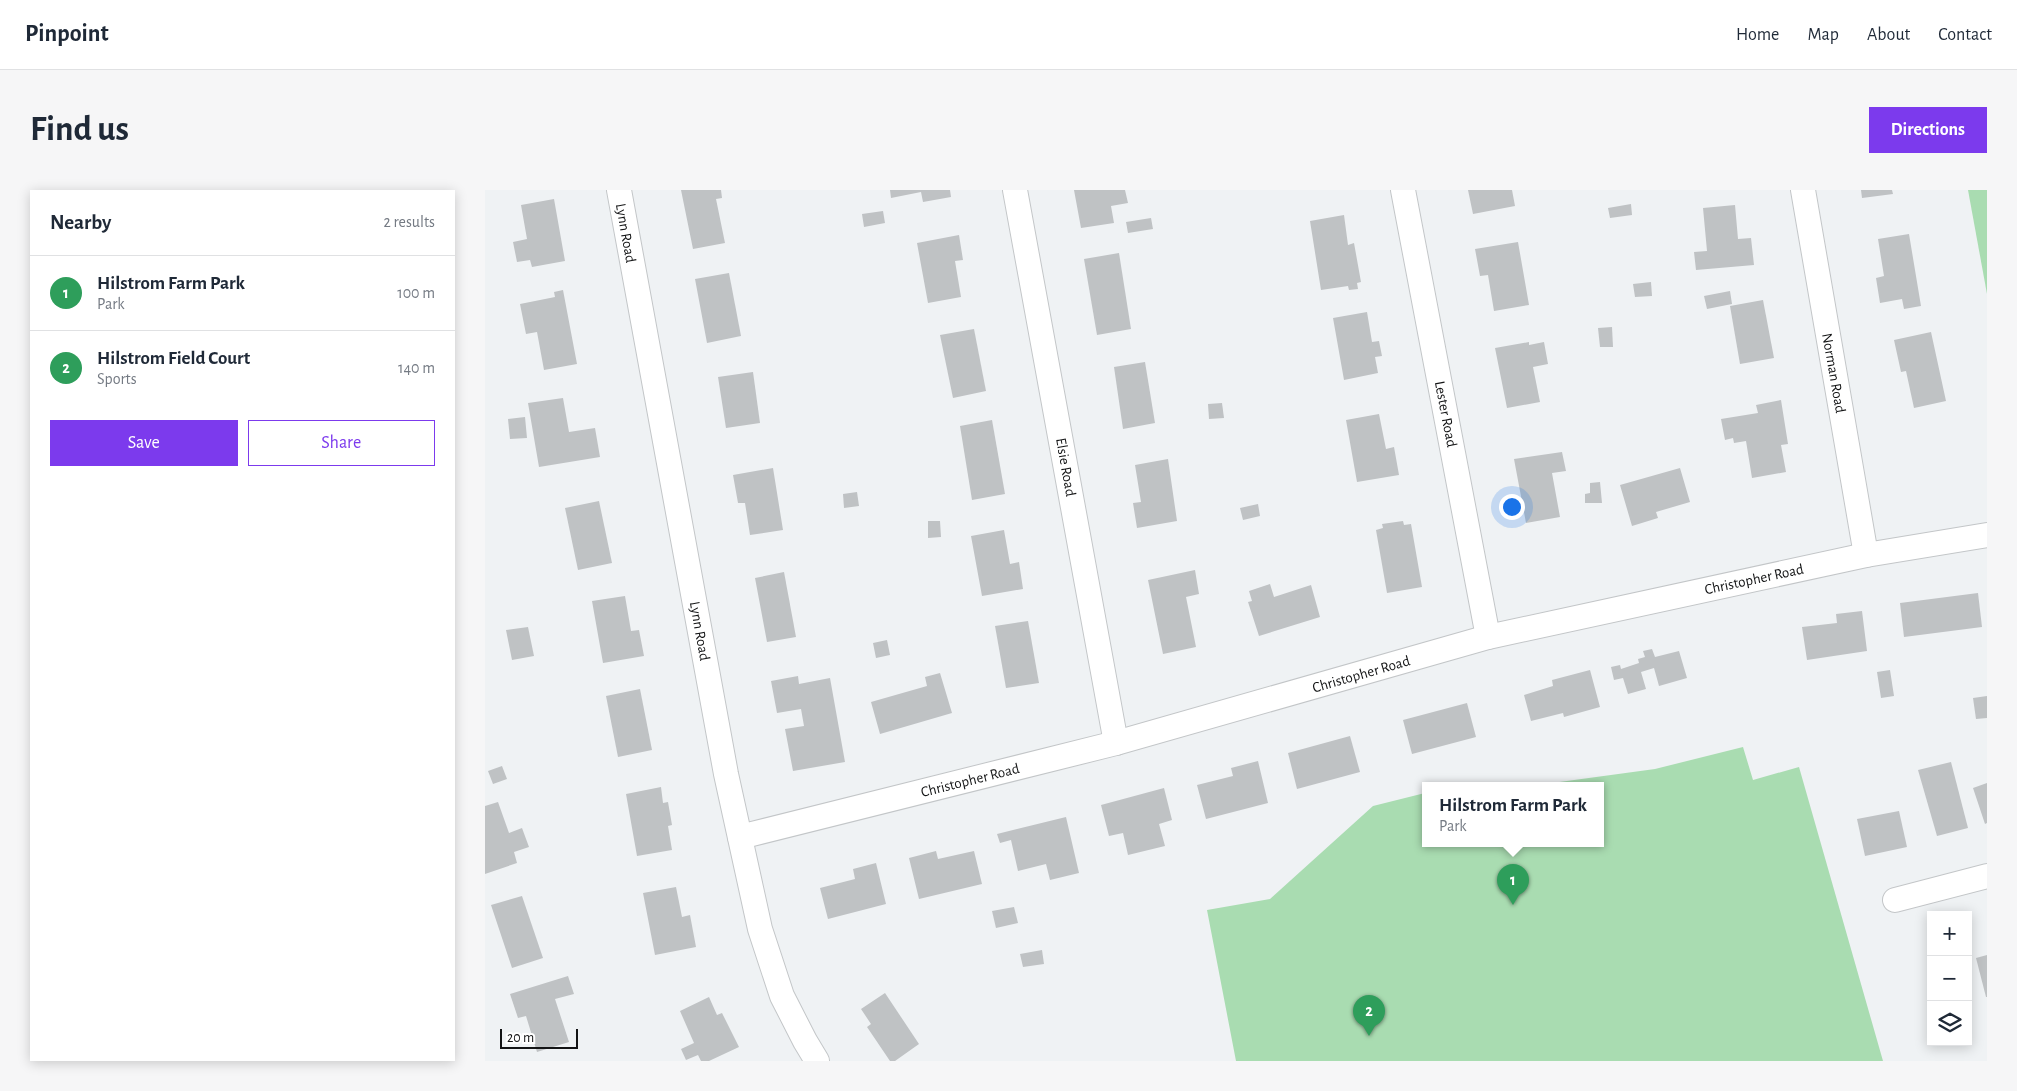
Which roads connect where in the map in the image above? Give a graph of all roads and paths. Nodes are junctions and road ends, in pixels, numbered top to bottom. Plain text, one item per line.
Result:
1 (619, 190) edge
2 (1015, 190) edge
3 (1403, 190) edge
4 (1803, 190) edge
5 (1987, 535) edge
6 (1865, 555) junction
7 (1488, 637) junction
8 (1116, 743) junction
9 (740, 838) junction
10 (1987, 876) edge
11 (1895, 900) dead end
12 (817, 1061) edge

1 - 9 street, Lynn Road
2 - 8 street, Elsie Road
3 - 7 street, Lester Road
4 - 6 street, Norman Road
5 - 6 street, Christopher Road
6 - 7 street, Christopher Road
7 - 8 street, Christopher Road
8 - 9 street, Christopher Road
9 - 12 street, Lynn Road
10 - 11 street

